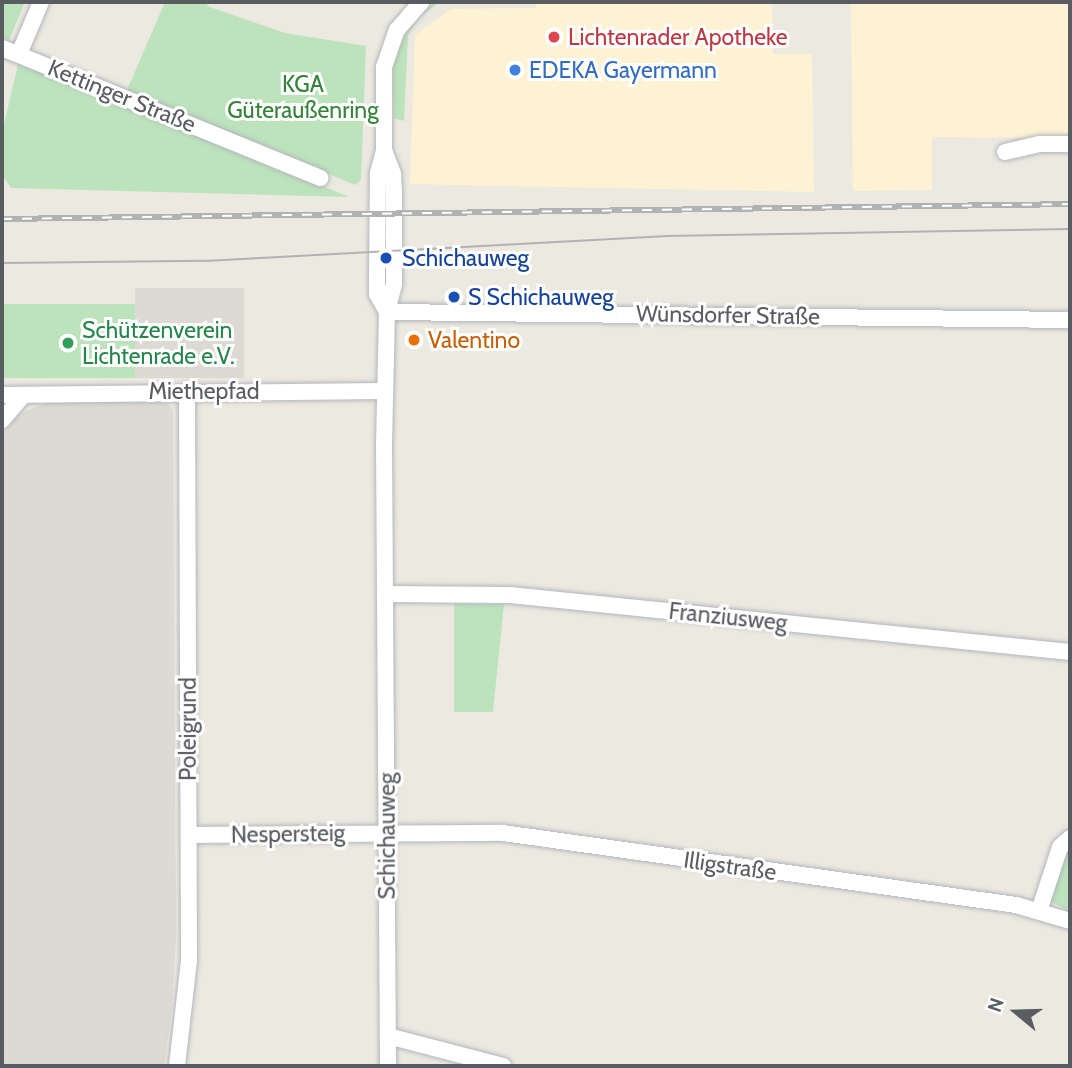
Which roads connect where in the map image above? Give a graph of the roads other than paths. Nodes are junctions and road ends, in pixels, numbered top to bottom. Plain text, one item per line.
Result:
1 (41, 2) edge
2 (421, 2) edge
3 (2, 48) edge
4 (19, 54) junction
5 (1070, 144) edge
6 (1005, 152) dead end
7 (320, 178) dead end
8 (387, 312) junction
9 (1070, 320) edge
10 (187, 391) junction
11 (385, 391) junction
12 (2, 395) edge
13 (24, 395) junction
14 (2, 420) edge
15 (385, 594) junction
16 (1070, 652) edge
17 (387, 833) junction
18 (189, 835) junction
19 (1070, 838) edge
20 (1039, 911) junction
21 (1070, 921) edge
22 (388, 1037) junction
23 (177, 1066) edge
24 (388, 1066) edge
25 (503, 1066) edge

1 - 4 street
2 - 8 street, Schichauweg
3 - 4 street, Kettinger Straße
4 - 7 street, Kettinger Straße
5 - 6 street
8 - 9 street, Wünsdorfer Straße
8 - 11 street, Schichauweg
10 - 11 street, Miethepfad
10 - 13 street, Miethepfad
10 - 18 street, Poleigrund
11 - 15 street, Schichauweg
12 - 13 street, Miethepfad
13 - 14 street
15 - 16 street, Franziusweg
15 - 17 street, Schichauweg
17 - 18 street, Nespersteig
17 - 20 street, Illigstraße
17 - 22 street, Schichauweg
18 - 23 street, Poleigrund
19 - 20 street
20 - 21 street, Illigstraße
22 - 24 street, Schichauweg
22 - 25 street

